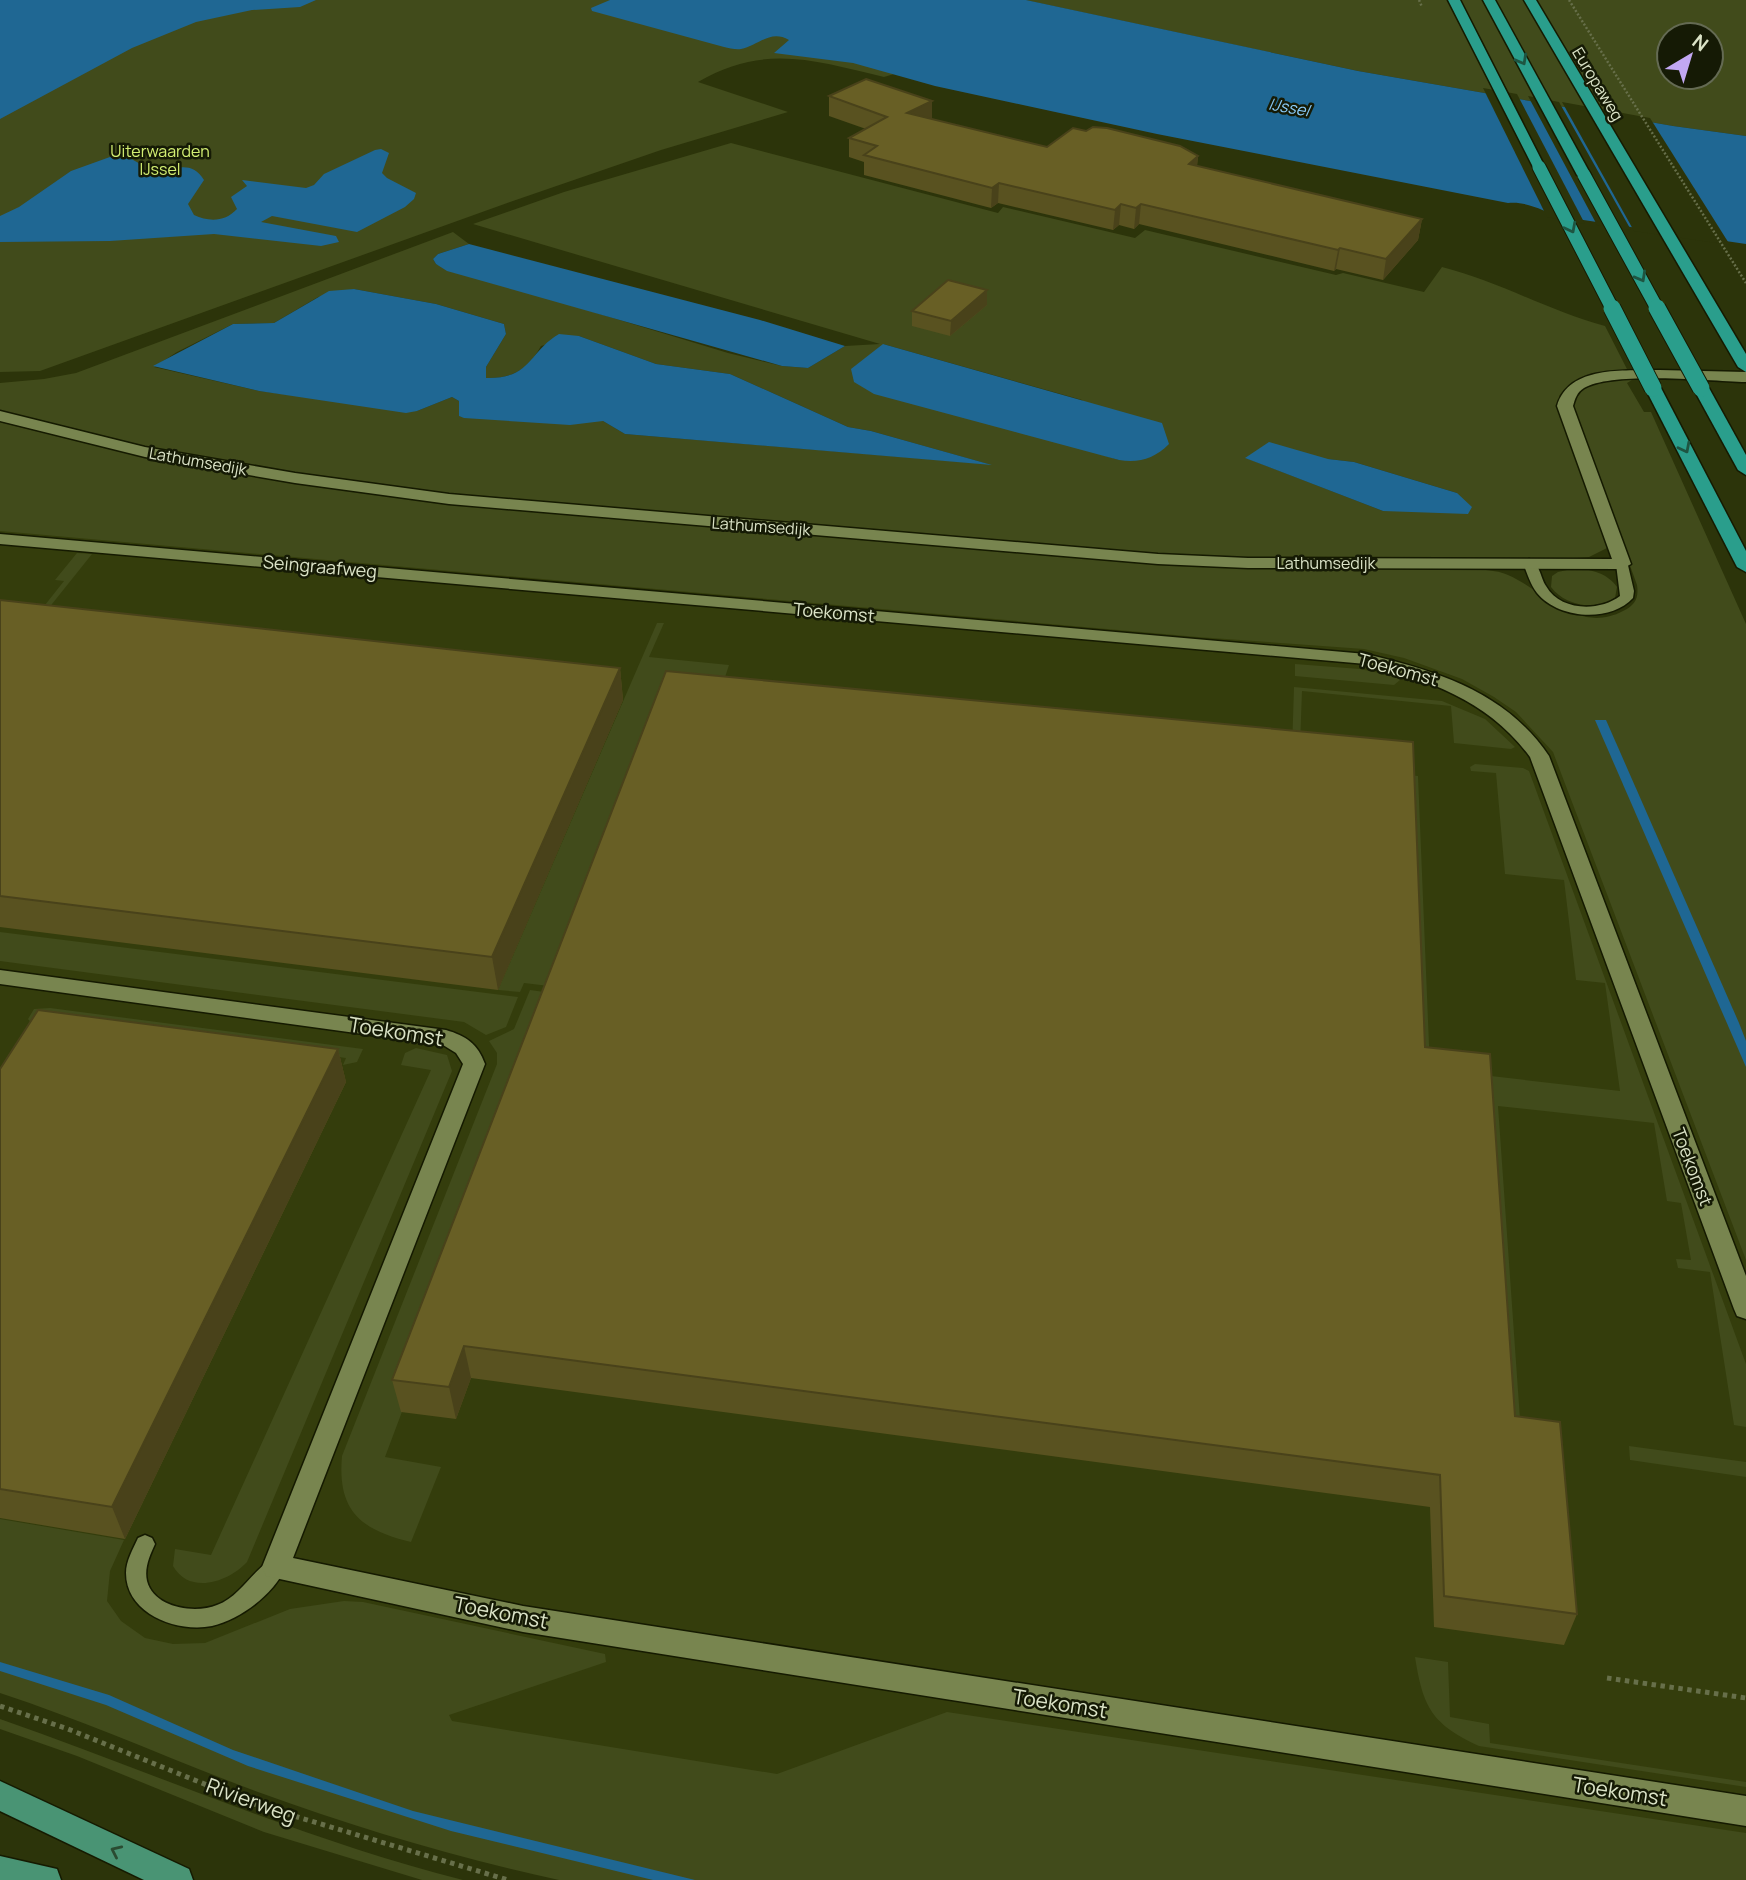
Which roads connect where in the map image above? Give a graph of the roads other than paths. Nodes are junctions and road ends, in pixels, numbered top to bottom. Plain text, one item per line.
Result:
1 (1454, 0) edge
2 (1489, 0) edge
3 (1530, 0) edge
4 (1746, 367) edge
5 (1746, 377) edge
6 (0, 416) edge
7 (1746, 470) edge
8 (0, 538) edge
9 (1530, 563) junction
10 (1622, 564) junction
11 (1746, 567) edge
12 (641, 596) joint
13 (1, 978) edge
14 (1746, 1309) edge
15 (145, 1544) dead end
16 (276, 1567) junction
17 (0, 1796) edge
18 (1746, 1811) edge
19 (0, 1871) edge
20 (46, 1880) edge
21 (178, 1880) edge

1 -> 11 highway, bridge
2 -> 7 highway, bridge
3 - 4 highway, Europaweg
5 - 10 street
6 - 9 street, Lathumsedijk
8 - 12 street, Seingraafweg
9 - 10 street, Lathumsedijk
9 - 10 lane
12 - 14 street, Toekomst
13 - 16 street, Toekomst
15 - 16 lane
16 - 18 street, Toekomst
21 -> 17 main road
19 - 20 main road

